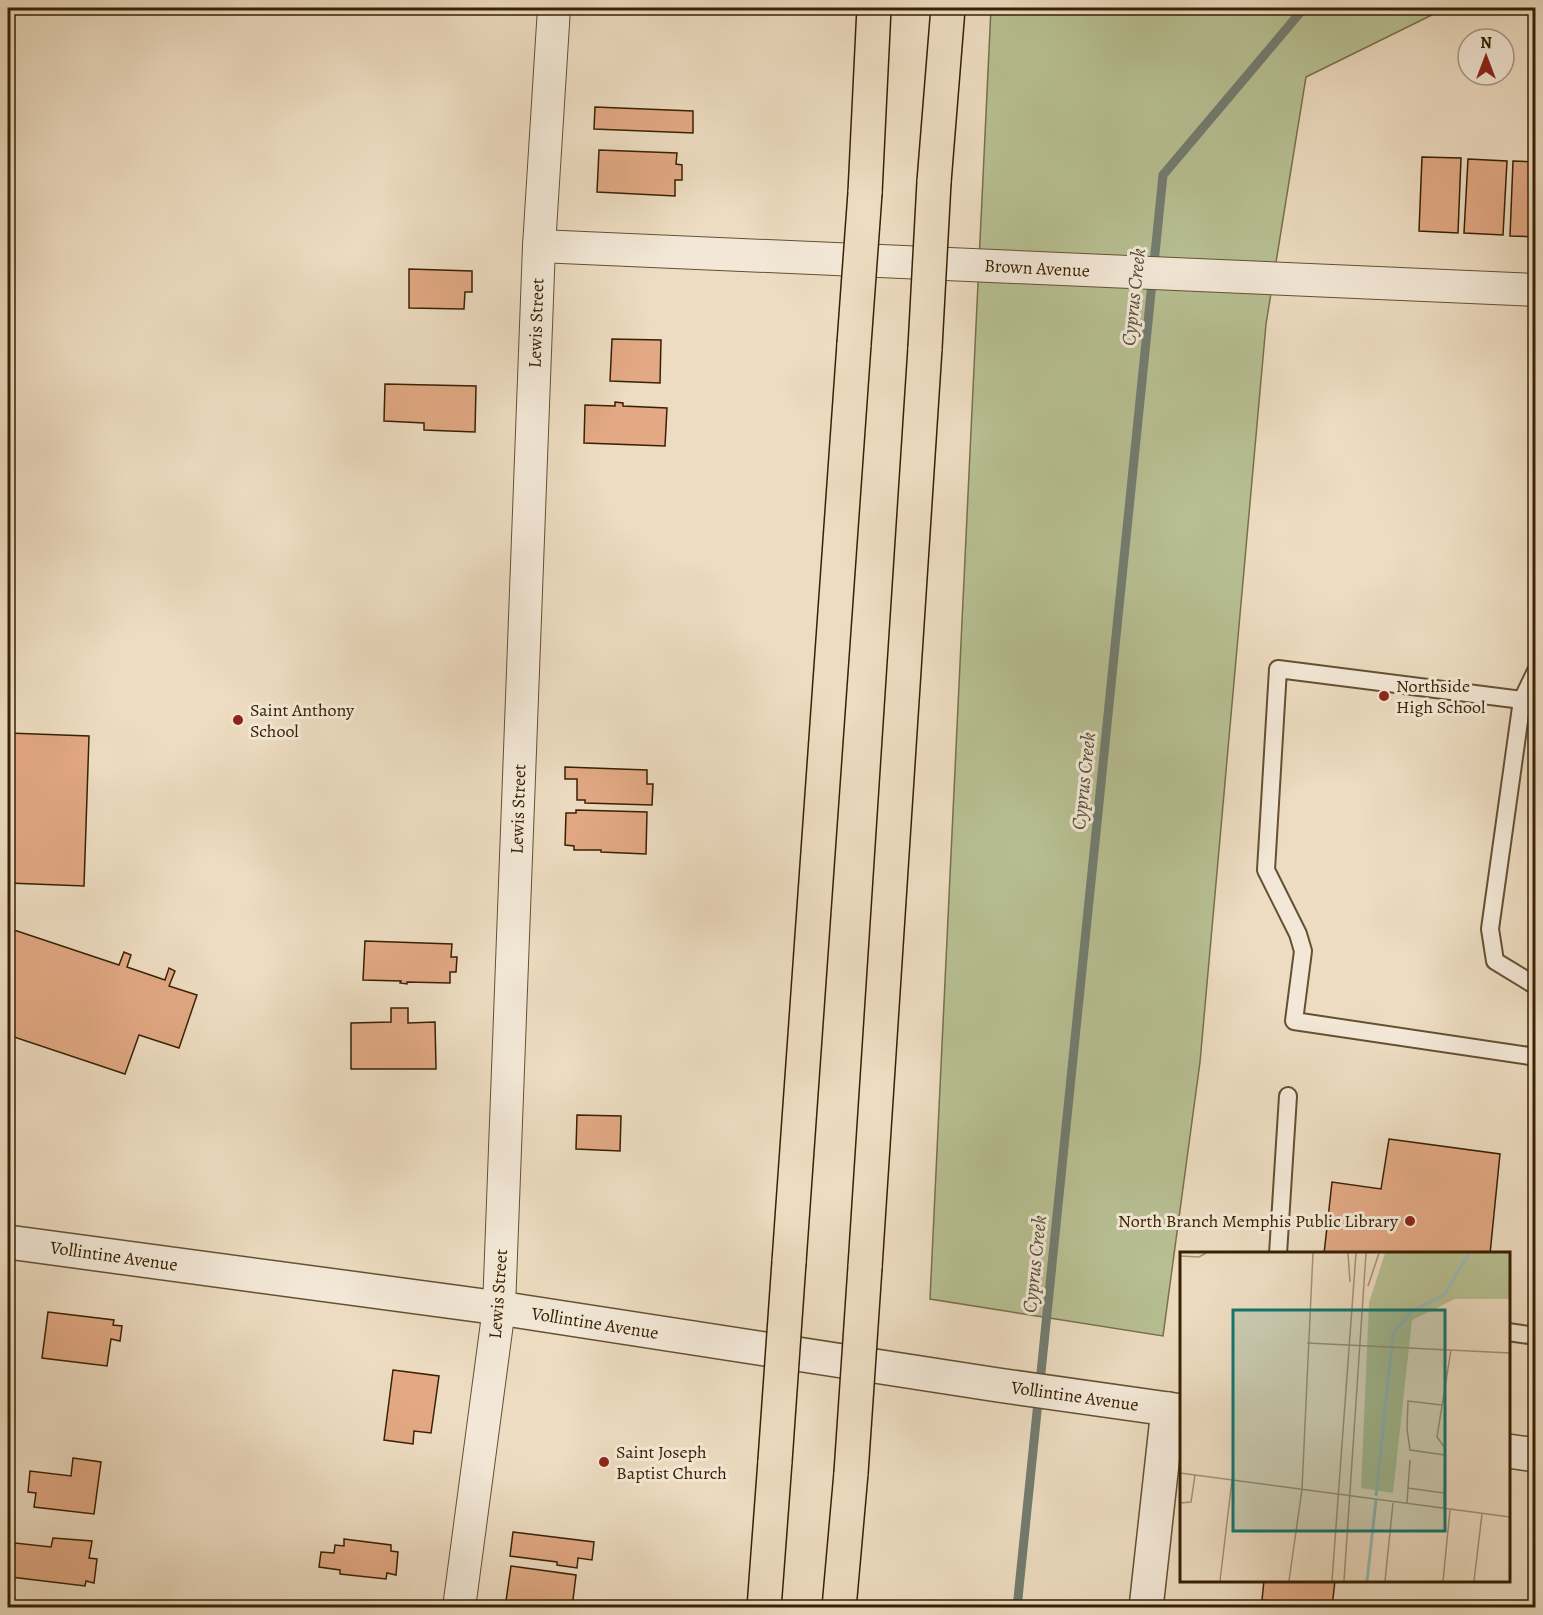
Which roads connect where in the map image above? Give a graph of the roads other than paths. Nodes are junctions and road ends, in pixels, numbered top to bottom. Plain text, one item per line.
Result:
1 (554, 8) edge
2 (864, 8) edge
3 (874, 8) edge
4 (948, 8) edge
5 (869, 93) junction
6 (539, 246) junction
7 (1536, 290) edge
8 (1536, 671) edge
9 (1522, 700) junction
10 (1536, 986) edge
11 (1536, 1057) edge
12 (1288, 1096) dead end
13 (8, 1242) edge
14 (1278, 1252) edge
15 (499, 1308) junction
16 (1510, 1332) edge
17 (1536, 1336) edge
18 (1175, 1410) edge
19 (1510, 1451) edge
20 (1536, 1455) edge
21 (459, 1608) edge
22 (764, 1608) edge
23 (839, 1608) edge
24 (1146, 1608) edge

1 - 6 street, Lewis Street
2 - 5 highway
3 - 5 highway
4 - 23 highway, bridge
5 - 22 highway, bridge
6 - 7 street, Brown Avenue
6 - 15 street, Lewis Street
8 - 9 lane
9 - 10 lane
9 - 11 lane
12 - 14 lane
13 - 15 street, Vollintine Avenue
15 - 18 street, Vollintine Avenue
15 - 21 street, Lewis Street
16 - 17 lane
18 - 24 street
19 - 20 street

